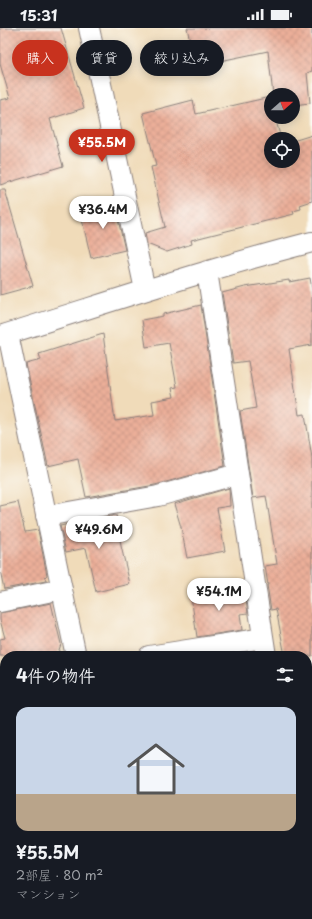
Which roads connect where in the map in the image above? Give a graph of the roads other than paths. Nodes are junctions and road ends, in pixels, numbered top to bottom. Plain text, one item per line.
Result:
1 (90, 28) edge
2 (312, 242) edge
3 (207, 271) junction
4 (145, 290) junction
5 (4, 335) edge
6 (238, 474) junction
7 (46, 516) junction
8 (62, 589) junction
9 (0, 602) edge
10 (265, 647) edge
11 (75, 651) edge
12 (213, 651) edge

1 - 4 street
2 - 3 street
3 - 4 street
3 - 6 street
4 - 5 street
5 - 7 street
6 - 7 street
6 - 10 street
7 - 8 street
8 - 9 street
8 - 11 street
10 - 12 street

